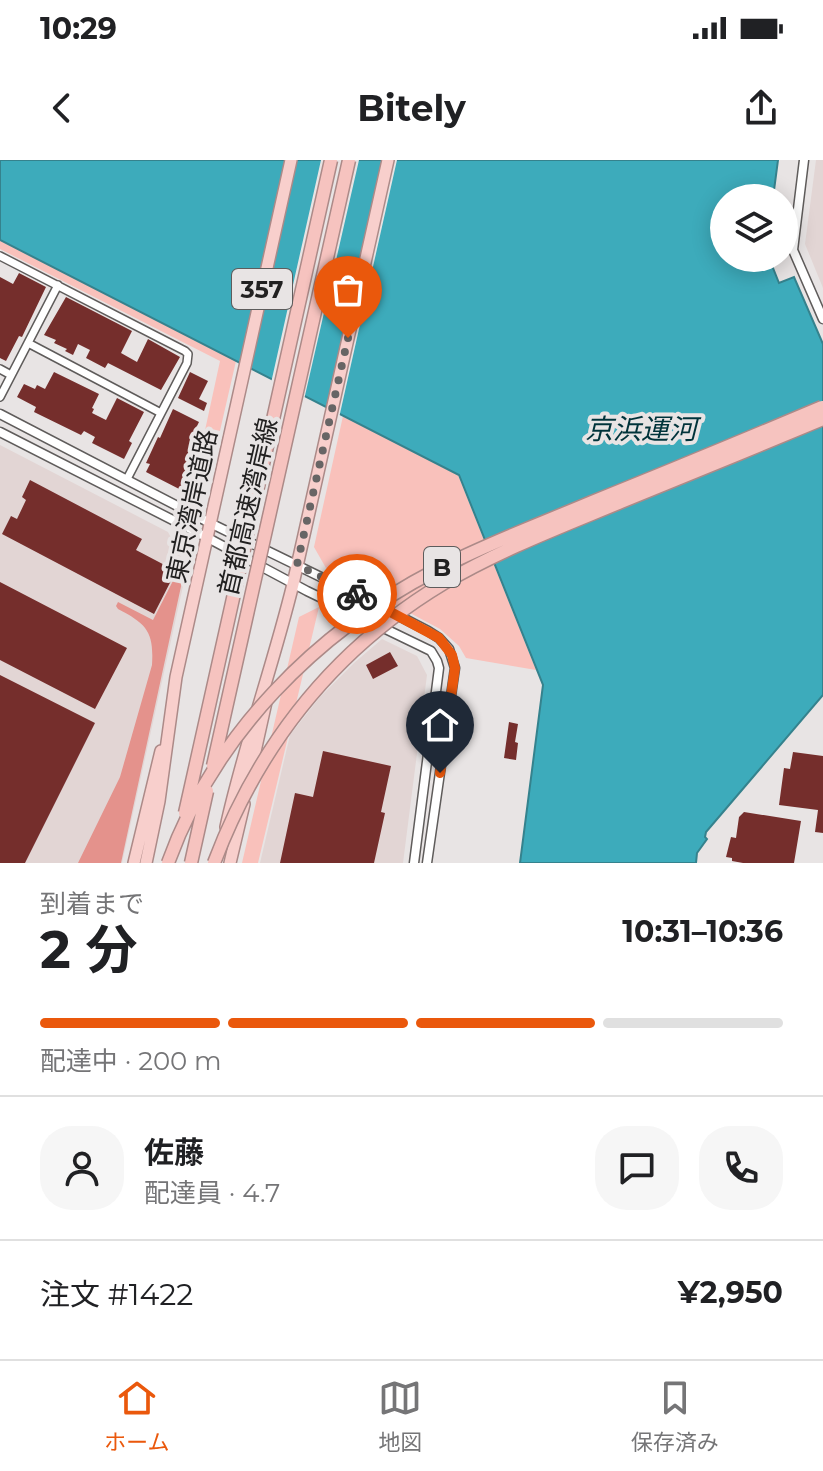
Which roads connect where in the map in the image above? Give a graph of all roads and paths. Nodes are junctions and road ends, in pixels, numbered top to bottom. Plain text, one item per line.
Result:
1 (291, 160) edge
2 (331, 160) edge
3 (349, 160) edge
4 (388, 160) edge
5 (804, 160) edge
6 (0, 256) edge
7 (58, 285) junction
8 (822, 316) edge
9 (28, 343) junction
10 (0, 369) edge
11 (11, 375) junction
12 (0, 397) edge
13 (822, 407) edge
14 (161, 413) junction
15 (0, 414) edge
16 (823, 419) edge
17 (0, 432) edge
18 (127, 479) junction
19 (210, 523) junction
20 (208, 538) junction
21 (297, 565) junction
22 (293, 584) junction
23 (278, 643) junction
24 (171, 715) junction
25 (134, 863) edge
26 (146, 863) edge
27 (168, 863) edge
28 (174, 863) edge
29 (191, 863) edge
30 (216, 863) edge
31 (230, 863) edge
32 (414, 863) edge
33 (427, 863) edge

1 - 19 highway, 東京湾岸道路 / 357
2 - 28 highway, 首都高速湾岸線, bridge
3 - 29 highway, 首都高速湾岸線, bridge
4 - 21 highway
5 - 8 street
6 - 7 street
7 - 9 street
7 - 14 street
9 - 11 street
9 - 14 street
10 - 11 street
11 - 12 street
13 - 27 highway, B, bridge
14 - 18 street
15 - 18 street
16 - 30 highway, B, bridge
17 - 20 street
18 - 19 street
19 - 20 highway, 東京湾岸道路 / 357
19 - 21 street
20 - 22 street
20 - 24 highway, 東京湾岸道路 / 357
21 - 22 highway
21 - 33 street
22 - 23 highway
22 - 32 street
23 - 30 highway
23 - 31 highway
24 - 25 highway, 357
24 - 26 highway, 東京湾岸道路 / 357

